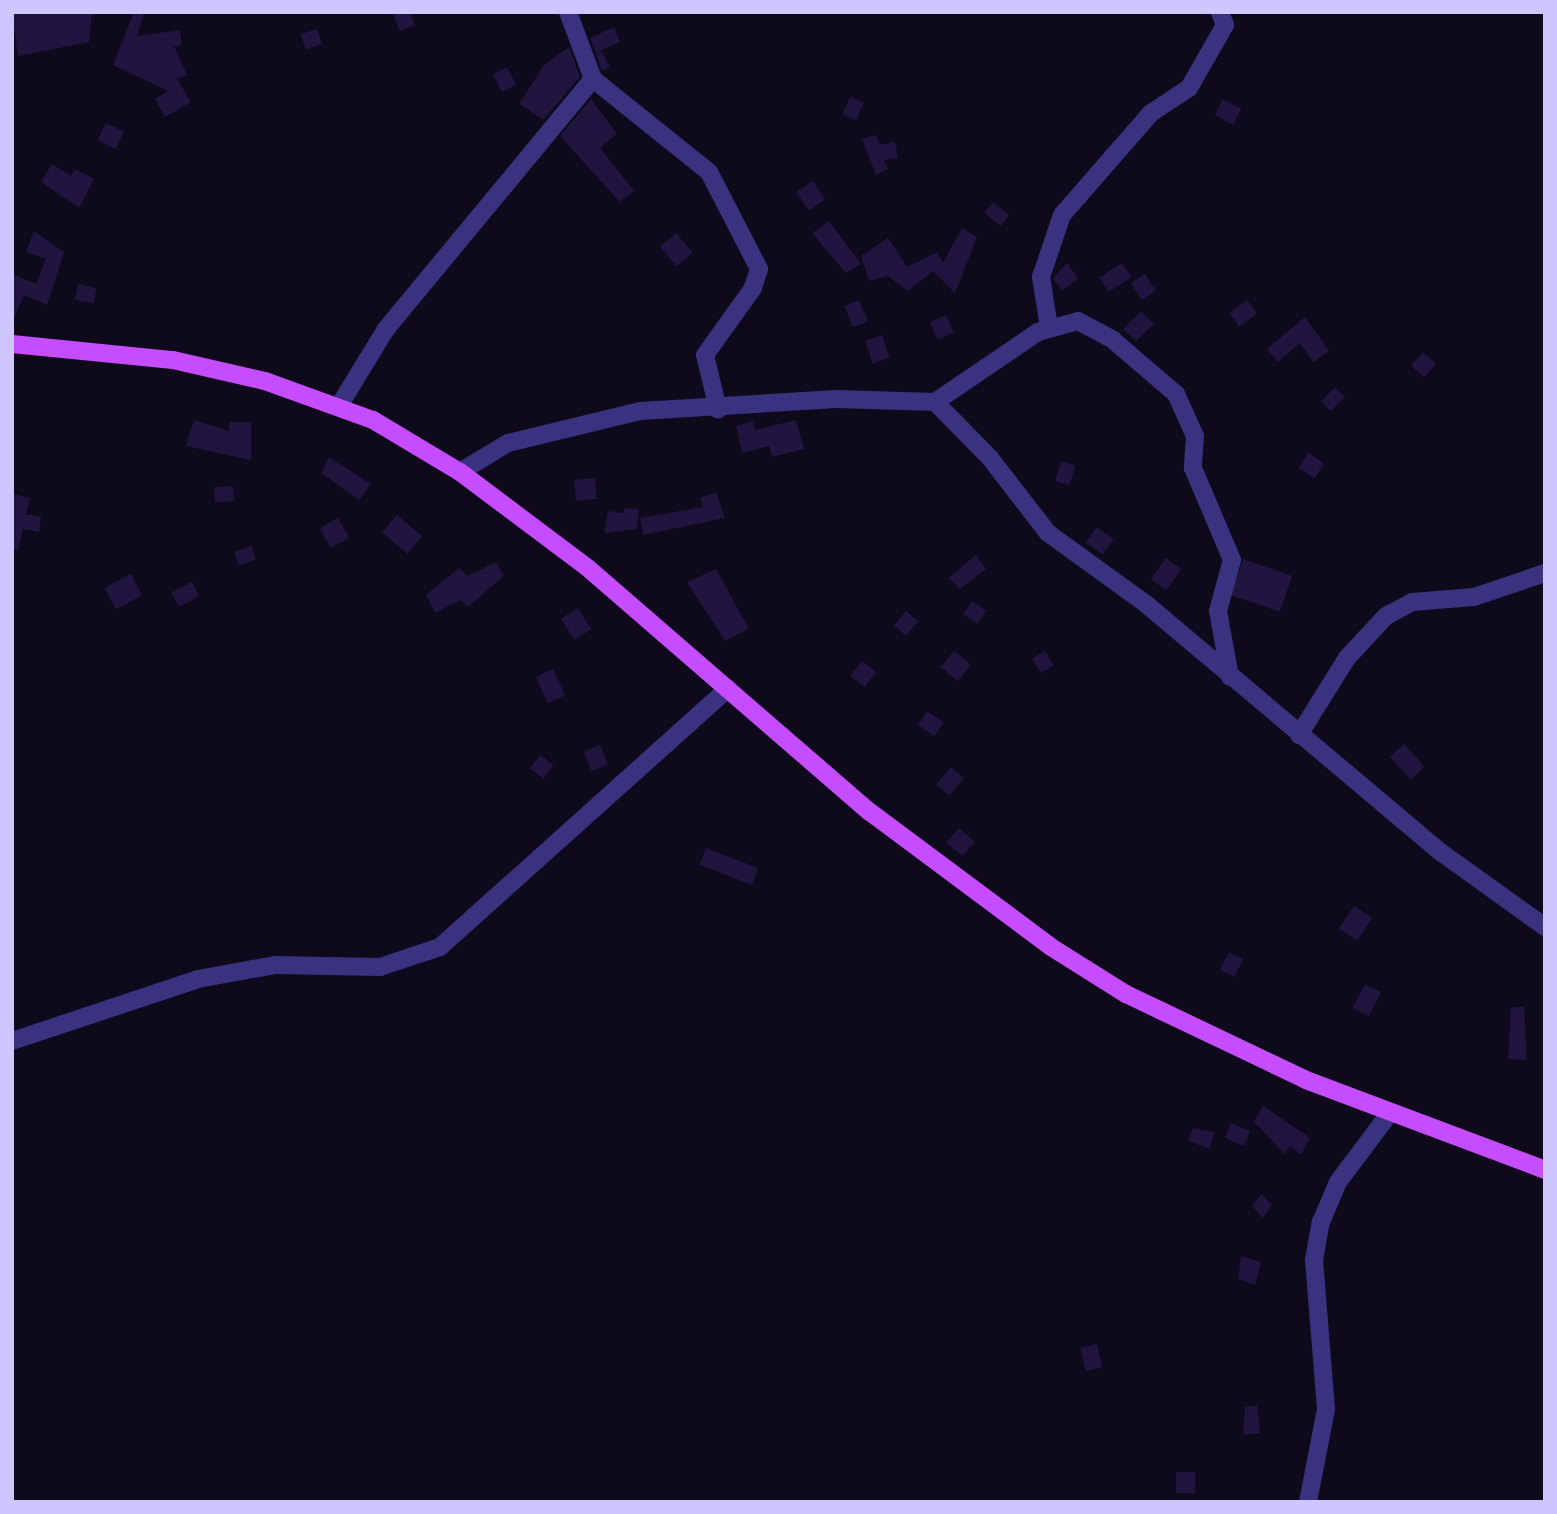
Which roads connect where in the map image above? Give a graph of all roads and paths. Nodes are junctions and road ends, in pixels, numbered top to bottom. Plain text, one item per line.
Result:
1 (568, 12) edge
2 (1220, 12) edge
3 (593, 79) junction
4 (1048, 327) junction
5 (12, 344) edge
6 (935, 402) junction
7 (339, 406) junction
8 (718, 409) junction
9 (460, 472) junction
10 (1545, 573) edge
11 (1230, 677) junction
12 (728, 690) junction
13 (1299, 735) junction
14 (1545, 927) edge
15 (12, 1041) edge
16 (1389, 1114) junction
17 (1545, 1170) edge
18 (1308, 1502) edge

1 - 3 street
2 - 4 street
3 - 7 street
3 - 8 street
4 - 6 street
4 - 11 street
5 - 7 main road
6 - 8 street
6 - 11 street
7 - 9 main road
8 - 9 street
9 - 12 main road
10 - 13 street
11 - 13 street
12 - 15 street
12 - 16 main road
13 - 14 street
16 - 17 main road
16 - 18 street

